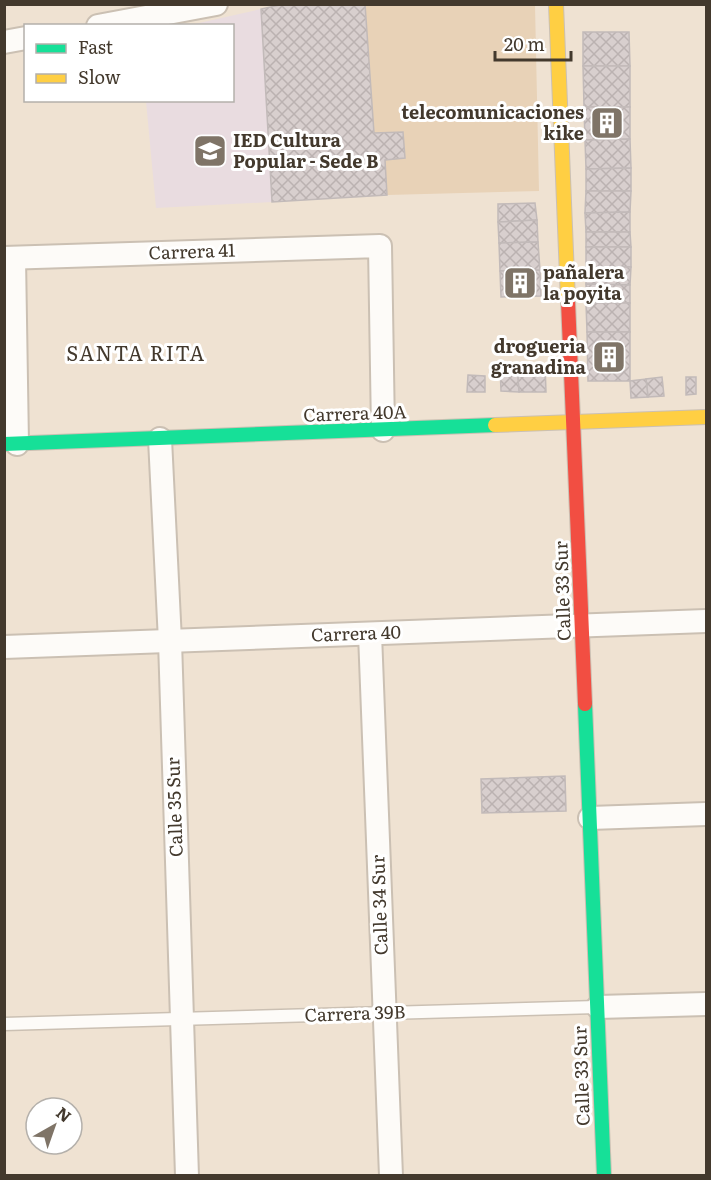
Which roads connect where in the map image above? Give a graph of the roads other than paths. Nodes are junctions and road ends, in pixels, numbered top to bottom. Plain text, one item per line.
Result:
1 (216, 4) edge
2 (556, 4) edge
3 (109, 24) edge
4 (24, 38) edge
5 (4, 42) edge
6 (10, 258) edge
7 (706, 417) edge
8 (574, 423) junction
9 (383, 430) junction
10 (160, 439) junction
11 (11, 444) edge
12 (706, 621) edge
13 (582, 626) junction
14 (370, 634) junction
15 (171, 641) junction
16 (4, 647) edge
17 (706, 814) edge
18 (590, 818) junction
19 (706, 1004) edge
20 (598, 1007) junction
21 (385, 1013) junction
22 (182, 1019) junction
23 (4, 1024) edge
24 (187, 1176) edge
25 (391, 1176) edge
26 (604, 1176) edge

1 - 3 street
2 - 8 street, Calle 33 Sur
4 - 5 street
6 - 9 street, Carrera 41
6 - 11 street
7 - 8 street, Carrera 40A
8 - 9 street, Carrera 40A
8 - 13 street, Calle 33 Sur
9 - 10 street, Carrera 40A
10 - 11 street, Carrera 40A
10 - 15 street, Calle 35 Sur
12 - 13 street, Carrera 40
13 - 14 street, Carrera 40
13 - 18 street, Calle 33 Sur
14 - 15 street, Carrera 40
14 - 21 street, Calle 34 Sur
15 - 16 street, Carrera 40
15 - 22 street, Calle 35 Sur
17 - 18 street
18 - 20 street, Calle 33 Sur
19 - 20 street, Carrera 39B
20 - 21 lane, Carrera 39B
20 - 26 street, Calle 33 Sur
21 - 22 lane, Carrera 39B
21 - 25 street, Calle 34 Sur
22 - 23 lane, Carrera 39B
22 - 24 street, Calle 35 Sur

